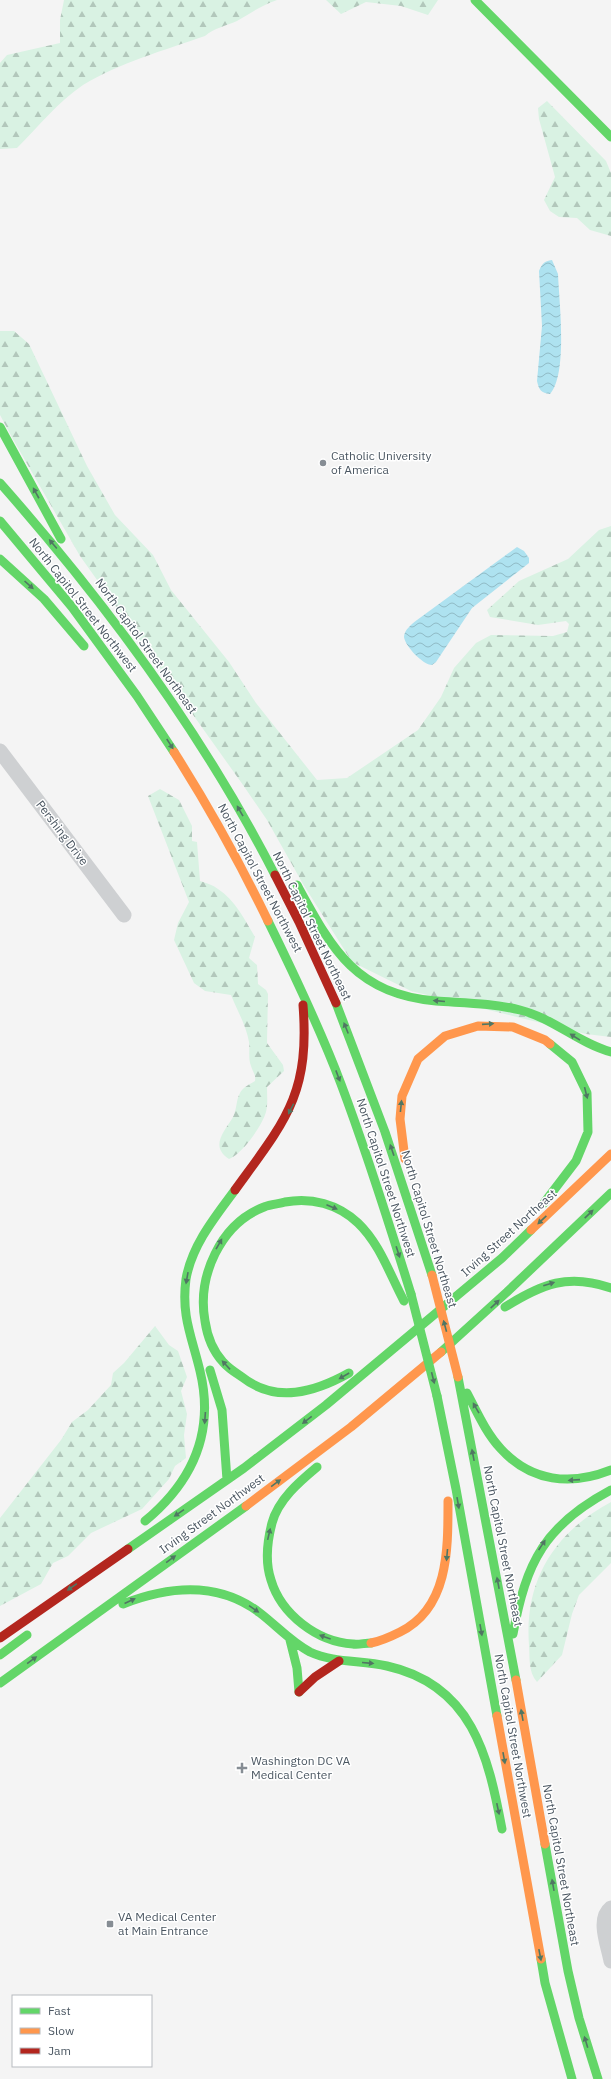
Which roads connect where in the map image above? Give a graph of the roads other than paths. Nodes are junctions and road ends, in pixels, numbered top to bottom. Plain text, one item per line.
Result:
1 (475, 0) edge
2 (611, 137) edge
3 (0, 427) edge
4 (0, 483) edge
5 (0, 520) edge
6 (0, 559) edge
7 (90, 588) junction
8 (91, 654) dead end
9 (101, 664) dead end
10 (148, 711) junction
11 (0, 751) edge
12 (250, 827) junction
13 (282, 867) dead end
14 (292, 879) dead end
15 (124, 915) dead end
16 (302, 988) junction
17 (611, 1052) edge
18 (611, 1154) edge
19 (611, 1193) edge
20 (409, 1200) junction
21 (502, 1258) junction
22 (611, 1288) edge
23 (186, 1312) junction
24 (421, 1333) junction
25 (456, 1340) junction
26 (402, 1343) junction
27 (458, 1377) junction
28 (401, 1387) junction
29 (382, 1414) dead end
30 (372, 1422) dead end
31 (448, 1446) junction
32 (338, 1449) dead end
33 (326, 1460) dead end
34 (611, 1470) edge
35 (227, 1480) junction
36 (611, 1490) edge
37 (211, 1491) junction
38 (196, 1512) dead end
39 (135, 1528) dead end
40 (28, 1607) dead end
41 (82, 1623) junction
42 (38, 1628) dead end
43 (10, 1631) junction
44 (0, 1638) edge
45 (290, 1640) junction
46 (510, 1649) junction
47 (0, 1655) edge
48 (339, 1661) junction
49 (0, 1683) edge
50 (505, 1842) dead end
51 (518, 1884) dead end
52 (610, 1908) edge
53 (536, 1933) junction
54 (611, 1961) edge
55 (572, 2079) edge
56 (598, 2079) edge

1 - 2 main road
7 -> 3 main road
7 -> 4 main road, North Capitol Street Northeast
5 - 10 main road, North Capitol Street Northwest
6 -> 8 main road
12 -> 7 main road, North Capitol Street Northeast
9 - 10 main road
10 -> 16 main road, North Capitol Street Northwest
11 - 15 street, Pershing Drive
12 - 13 main road
20 -> 12 main road, North Capitol Street Northeast
17 -> 14 main road
16 -> 23 main road
16 -> 24 main road, North Capitol Street Northwest, bridge
18 -> 21 main road, Irving Street Northeast
25 -> 19 main road
20 -> 21 main road
27 -> 20 main road, North Capitol Street Northeast, bridge
21 - 26 main road, Irving Street Northeast
25 -> 22 main road
23 - 35 main road
23 -> 39 main road
26 -> 24 main road, bridge
24 -> 31 main road, North Capitol Street Northwest, bridge
25 - 28 main road, Irving Street Northwest
26 -> 35 main road, Irving Street Northwest
34 -> 27 main road
46 -> 27 main road, North Capitol Street Northeast
28 - 29 main road
41 -> 28 main road, Irving Street Northwest
30 - 32 main road
31 -> 33 main road
31 -> 53 main road, North Capitol Street Northwest
35 - 37 main road, Irving Street Northwest
46 -> 36 main road
37 - 38 main road
37 -> 43 main road, Irving Street Northwest
40 - 43 main road
41 -> 45 main road
49 -> 41 main road, Irving Street Northwest
42 - 47 main road
43 - 44 main road, Irving Street Northwest
45 - 48 main road
45 - 48 main road
56 -> 46 main road, North Capitol Street Northeast
48 -> 50 main road
51 - 53 main road
52 - 54 street
53 -> 55 main road, North Capitol Street Northwest

